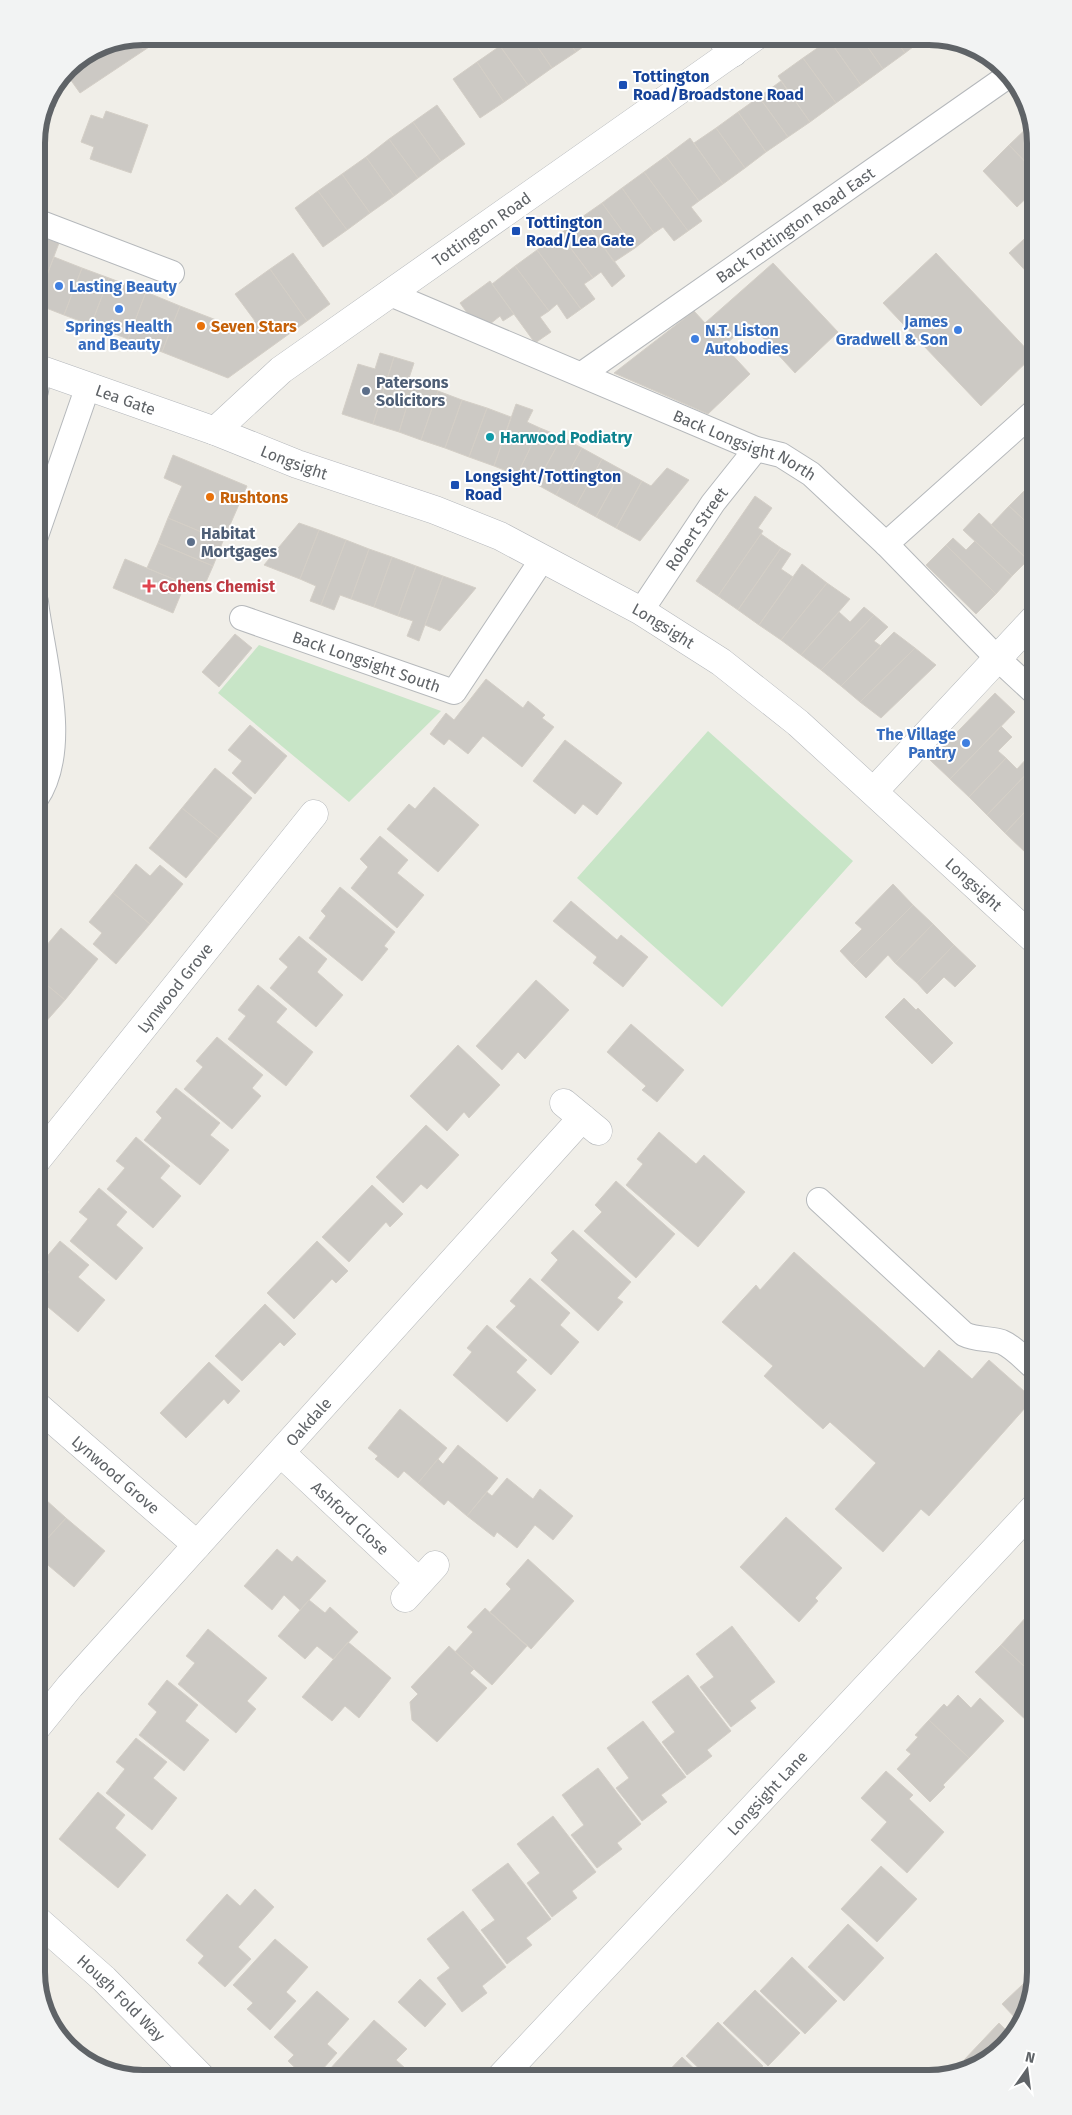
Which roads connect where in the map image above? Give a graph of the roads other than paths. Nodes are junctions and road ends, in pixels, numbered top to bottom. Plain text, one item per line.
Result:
1 (727, 45) edge
2 (1003, 79) edge
3 (45, 224) edge
4 (172, 273) dead end
5 (388, 293) junction
6 (582, 374) junction
7 (45, 378) edge
8 (88, 386) junction
9 (1027, 418) edge
10 (215, 431) junction
11 (756, 449) junction
12 (45, 510) edge
13 (886, 544) junction
14 (543, 558) junction
15 (641, 611) junction
16 (242, 618) dead end
17 (1027, 626) edge
18 (997, 658) junction
19 (45, 664) edge
20 (1027, 686) edge
21 (45, 776) edge
22 (874, 791) junction
23 (314, 814) dead end
24 (1027, 933) edge
25 (581, 1117) dead end
26 (45, 1150) edge
27 (820, 1200) dead end
28 (1027, 1361) edge
29 (45, 1412) edge
30 (281, 1453) junction
31 (1027, 1516) edge
32 (197, 1545) junction
33 (420, 1581) dead end
34 (45, 1717) edge
35 (45, 1927) edge
36 (195, 2070) edge
37 (507, 2070) edge

1 - 5 street, Tottington Road
2 - 6 lane, Back Tottington Road East
3 - 4 lane
5 - 6 lane, Back Longsight North
5 - 10 street, Tottington Road
6 - 11 lane, Back Longsight North
7 - 8 street, Lea Gate
8 - 10 street, Lea Gate
8 - 12 lane
9 - 13 lane
10 - 14 street, Longsight
11 - 13 lane, Back Longsight North
11 - 15 lane, Robert Street
13 - 18 lane, Back Longsight North
14 - 15 street, Longsight
14 - 16 lane, Back Longsight South
15 - 22 street, Longsight
17 - 18 street
18 - 20 lane, Back Longsight North
18 - 22 street
19 - 21 lane
22 - 24 street, Longsight
23 - 26 street, Lynwood Grove
25 - 30 street, Oakdale
27 - 28 lane
29 - 32 street, Lynwood Grove
30 - 32 street, Oakdale
30 - 33 street, Ashford Close
31 - 37 street, Longsight Lane
32 - 34 street, Oakdale
35 - 36 street, Hough Fold Way

